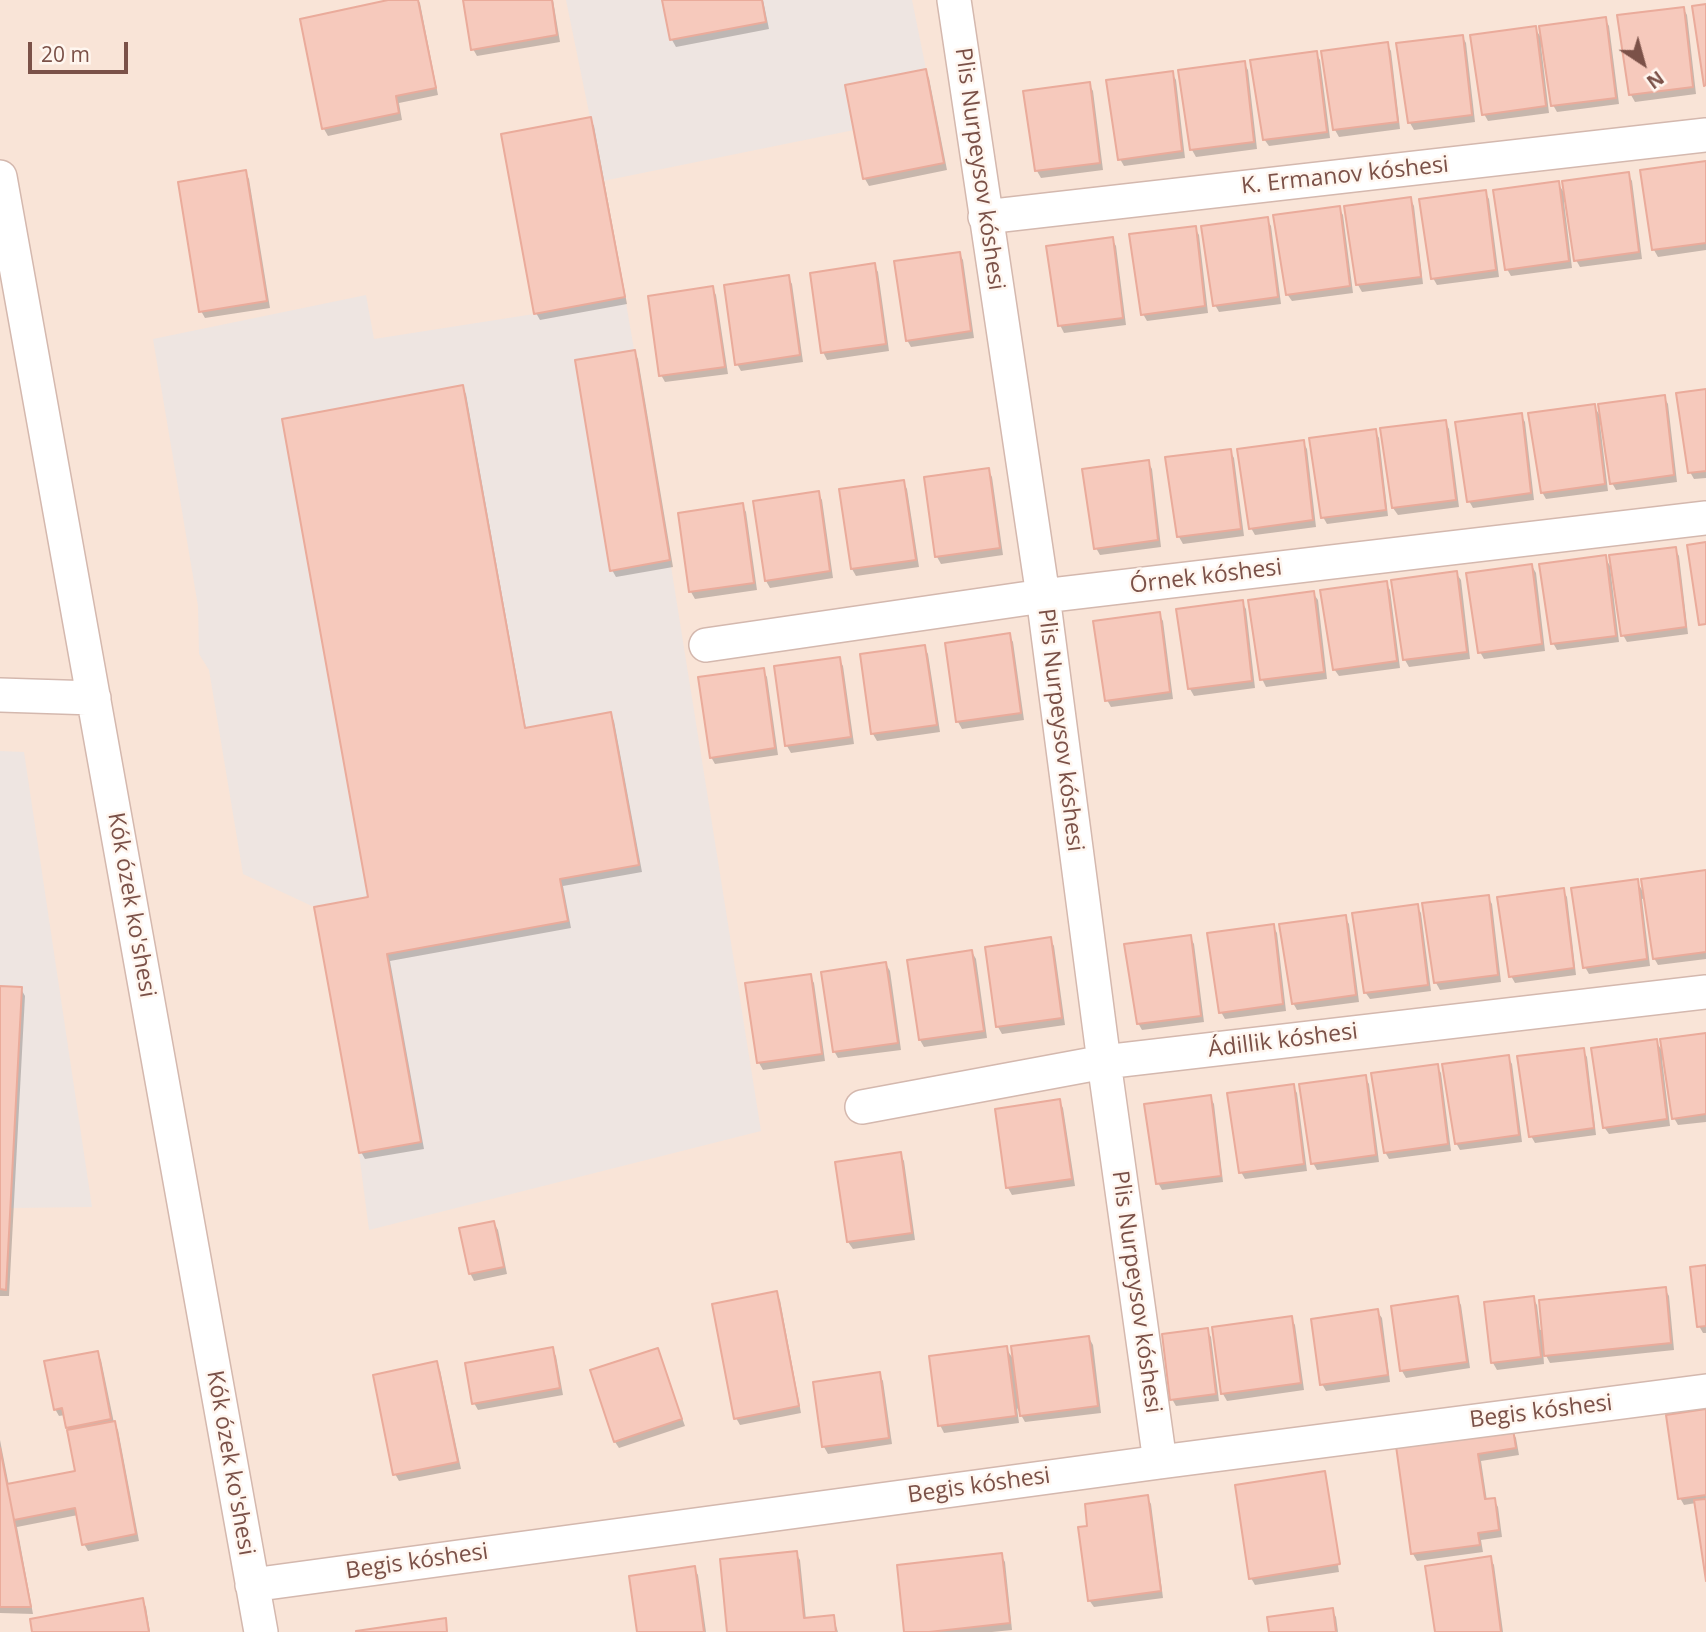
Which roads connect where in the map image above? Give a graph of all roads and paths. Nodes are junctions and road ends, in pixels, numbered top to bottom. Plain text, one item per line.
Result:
1 (954, 0) edge
2 (1706, 135) edge
3 (0, 177) edge
4 (985, 217) junction
5 (1706, 518) edge
6 (1043, 596) junction
7 (706, 645) dead end
8 (0, 695) edge
9 (94, 698) junction
10 (1706, 992) edge
11 (1104, 1062) junction
12 (862, 1107) dead end
13 (1706, 1391) edge
14 (1160, 1462) junction
15 (252, 1585) junction
16 (261, 1632) edge

1 - 4 street, Plis Nurpeysov kóshesi
2 - 4 street, K. Ermanov kóshesi
3 - 9 street, Kók ózek ko'shesi
4 - 6 street, Plis Nurpeysov kóshesi
5 - 6 street, Órnek kóshesi
6 - 7 street, Órnek kóshesi
6 - 11 street, Plis Nurpeysov kóshesi
8 - 9 street
9 - 15 street, Kók ózek ko'shesi
10 - 11 street, Ádillik kóshesi
11 - 12 street, Ádillik kóshesi
11 - 14 street, Plis Nurpeysov kóshesi
13 - 14 street, Begis kóshesi
14 - 15 street, Begis kóshesi
15 - 16 street, Kók ózek ko'shesi

